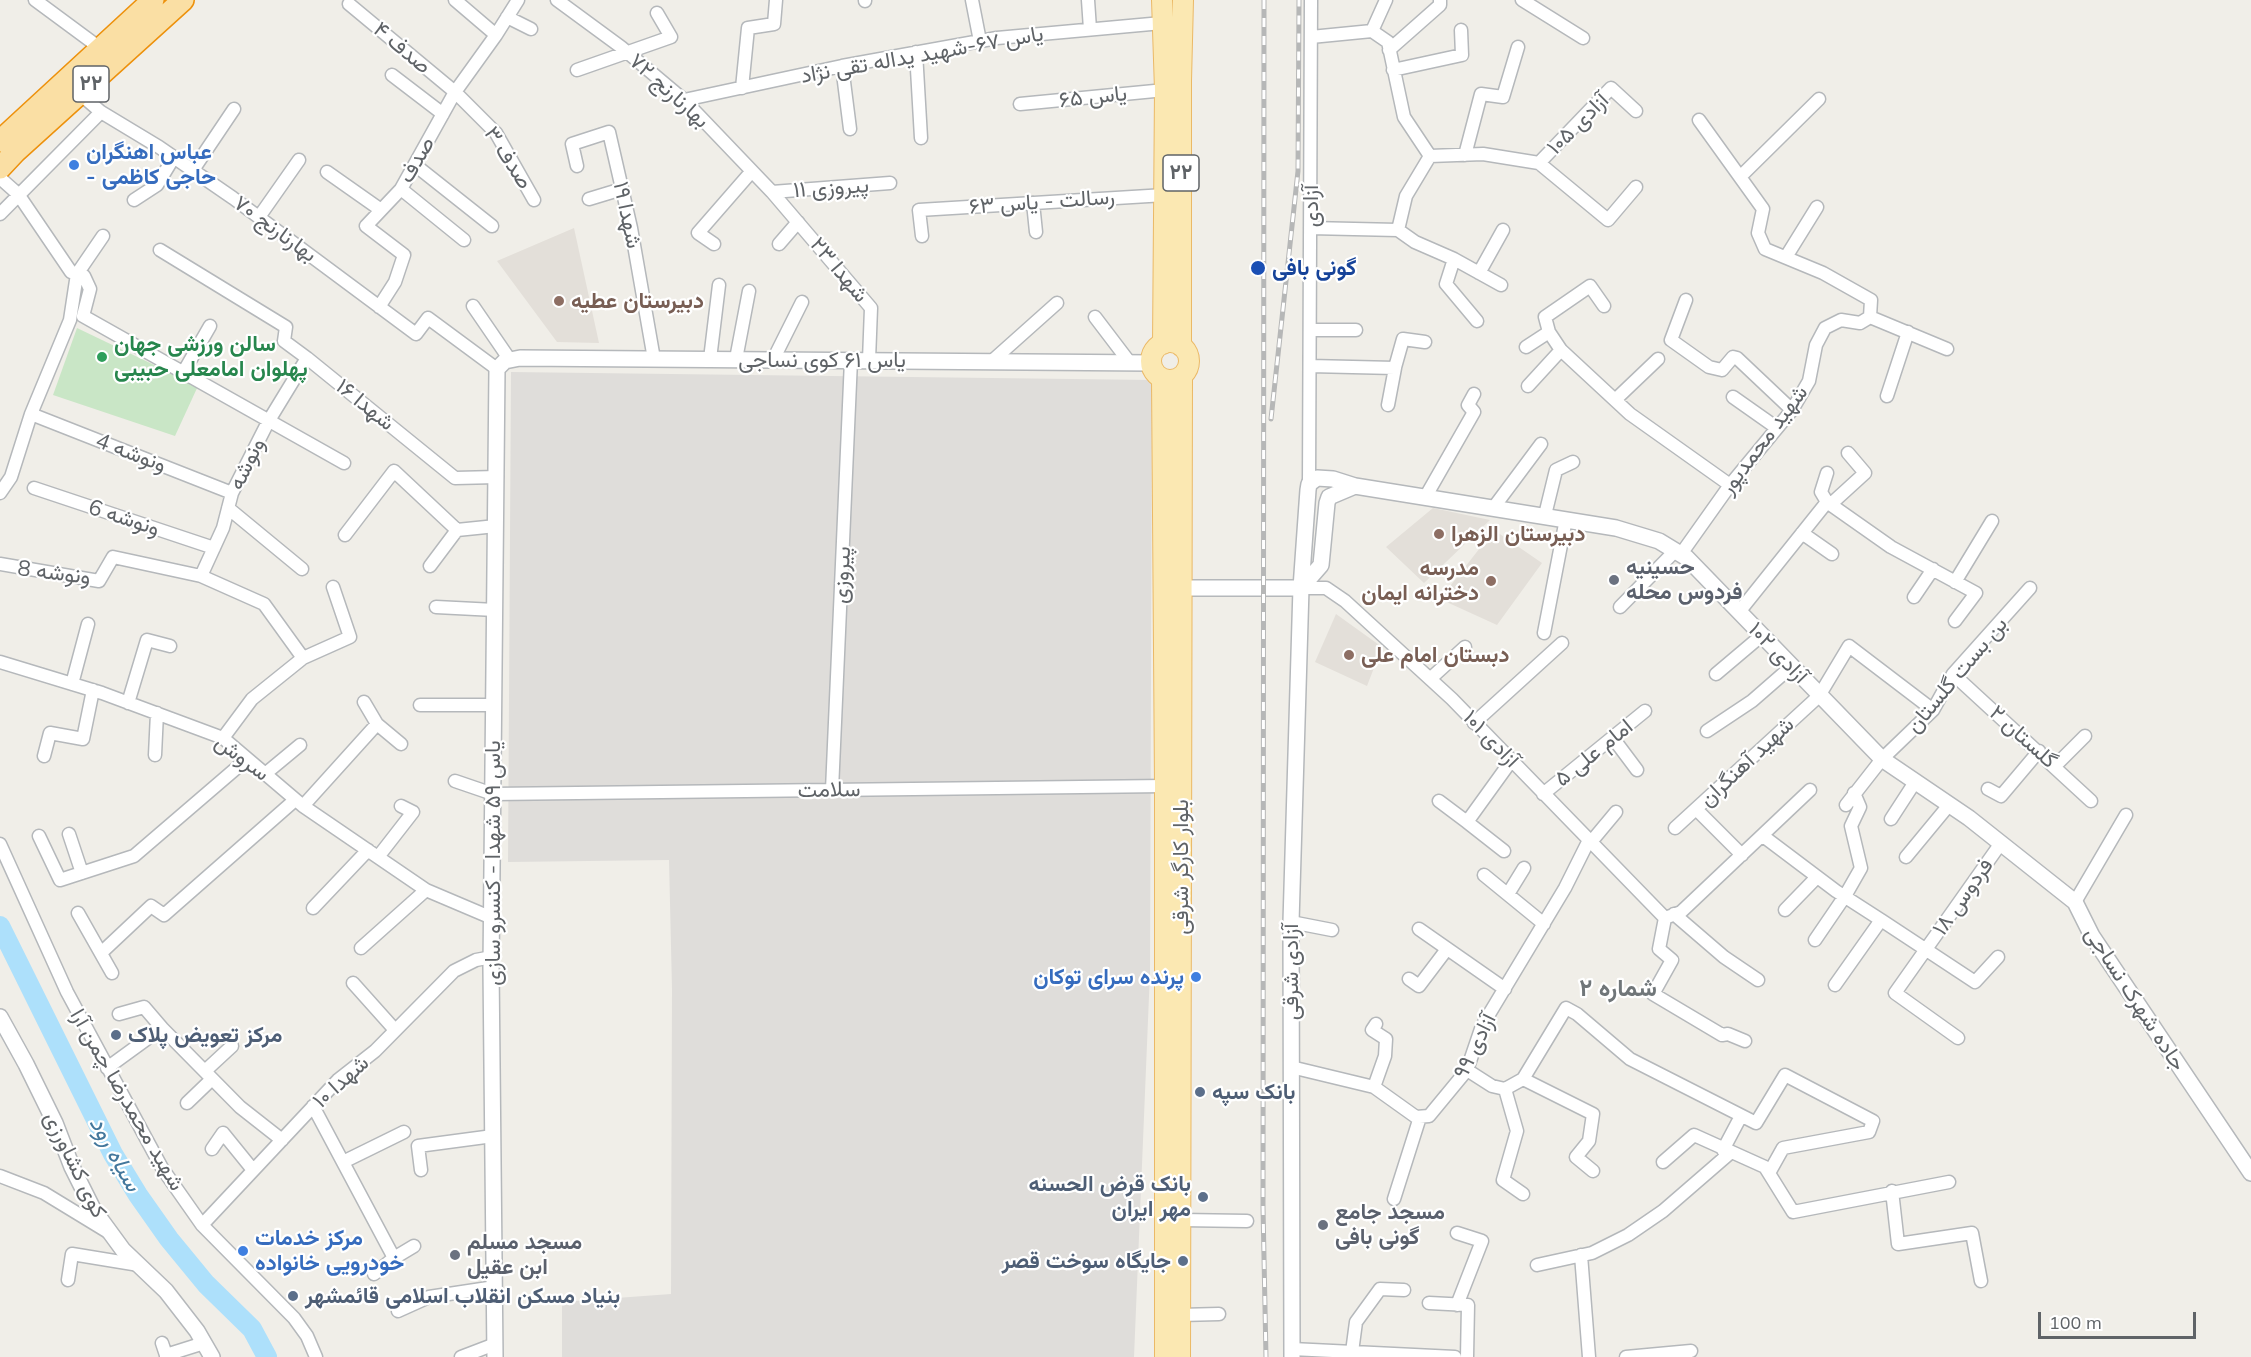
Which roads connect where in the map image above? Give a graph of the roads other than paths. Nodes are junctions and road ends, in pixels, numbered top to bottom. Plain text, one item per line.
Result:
1 (35, 0) edge
2 (153, 0) edge
3 (183, 0) edge
4 (455, 0) edge
5 (518, 0) edge
6 (559, 0) edge
7 (776, 0) edge
8 (972, 0) edge
9 (1088, 0) edge
10 (1162, 0) edge
11 (1184, 0) edge
12 (1311, 0) edge
13 (1386, 0) edge
14 (1440, 0) edge
15 (1522, 0) edge
16 (349, 4) dead end
17 (657, 13) dead end
18 (507, 17) junction
19 (1162, 23) junction
20 (1090, 29) junction
21 (531, 30) dead end
22 (1461, 30) dead end
23 (1372, 31) junction
24 (496, 35) junction
25 (1311, 37) junction
26 (1583, 38) dead end
27 (980, 41) junction
28 (1518, 47) dead end
29 (100, 48) junction
30 (1389, 50) junction
31 (916, 52) junction
32 (628, 53) junction
33 (842, 66) junction
34 (577, 70) dead end
35 (1393, 70) junction
36 (392, 75) dead end
37 (742, 88) junction
38 (1165, 90) junction
39 (455, 92) junction
40 (80, 94) junction
41 (1819, 99) dead end
42 (684, 100) junction
43 (1020, 104) dead end
44 (234, 109) dead end
45 (1636, 111) dead end
46 (101, 112) junction
47 (443, 114) junction
48 (1699, 120) dead end
49 (850, 129) dead end
50 (921, 138) dead end
51 (0, 141) edge
52 (1465, 155) junction
53 (1430, 156) junction
54 (174, 157) junction
55 (299, 160) dead end
56 (1539, 163) junction
57 (415, 165) junction
58 (577, 166) dead end
59 (0, 168) edge
60 (193, 170) junction
61 (752, 171) junction
62 (327, 172) dead end
63 (1740, 177) junction
64 (0, 178) edge
65 (890, 183) dead end
66 (1636, 187) dead end
67 (401, 189) junction
68 (622, 189) junction
69 (772, 192) junction
70 (18, 194) junction
71 (1165, 195) junction
72 (589, 199) dead end
73 (134, 200) dead end
74 (534, 200) dead end
75 (1033, 203) junction
76 (1817, 207) dead end
77 (381, 210) junction
78 (0, 214) edge
79 (259, 217) junction
80 (798, 222) junction
81 (492, 226) dead end
82 (1310, 228) junction
83 (1398, 230) junction
84 (1503, 230) dead end
85 (1036, 232) dead end
86 (103, 236) dead end
87 (922, 236) dead end
88 (464, 240) dead end
89 (714, 244) dead end
90 (779, 244) dead end
91 (160, 250) dead end
92 (1786, 258) junction
93 (1454, 260) junction
94 (1479, 273) junction
95 (77, 274) junction
96 (719, 285) dead end
97 (1501, 285) dead end
98 (749, 291) dead end
99 (1686, 300) dead end
100 (802, 302) dead end
101 (1057, 303) dead end
102 (473, 306) dead end
103 (1604, 306) dead end
104 (379, 307) junction
105 (1095, 316) dead end
106 (1870, 317) junction
107 (1477, 321) dead end
108 (210, 326) dead end
109 (1310, 330) junction
110 (1356, 330) dead end
111 (1908, 332) junction
112 (1549, 333) junction
113 (1425, 342) dead end
114 (1172, 345) junction
115 (1527, 347) dead end
116 (1947, 349) dead end
117 (1561, 350) junction
118 (307, 358) junction
119 (654, 359) junction
120 (710, 359) junction
121 (736, 359) junction
122 (1658, 359) dead end
123 (510, 360) junction
124 (773, 360) junction
125 (851, 360) junction
126 (869, 360) junction
127 (992, 361) junction
128 (1130, 363) junction
129 (1310, 366) junction
130 (497, 369) junction
131 (1394, 371) junction
132 (183, 373) junction
133 (1165, 373) junction
134 (1528, 386) dead end
135 (1474, 394) dead end
136 (1887, 396) dead end
137 (1733, 397) dead end
138 (1615, 400) junction
139 (1388, 405) dead end
140 (1791, 410) junction
141 (31, 414) junction
142 (268, 422) junction
143 (1777, 428) junction
144 (1541, 444) dead end
145 (1848, 453) dead end
146 (1573, 462) dead end
147 (344, 463) dead end
148 (1827, 473) dead end
149 (497, 477) junction
150 (1309, 484) junction
151 (1354, 486) junction
152 (1730, 486) junction
153 (34, 488) dead end
154 (232, 493) junction
155 (0, 494) edge
156 (1426, 496) junction
157 (1829, 503) junction
158 (1494, 507) junction
159 (228, 508) junction
160 (1545, 515) junction
161 (1566, 519) junction
162 (1992, 521) dead end
163 (496, 526) junction
164 (457, 530) junction
165 (1802, 532) junction
166 (345, 535) dead end
167 (214, 548) junction
168 (1678, 552) junction
169 (1832, 554) dead end
170 (0, 564) edge
171 (430, 566) dead end
172 (302, 568) dead end
173 (1932, 569) junction
174 (201, 576) junction
175 (1955, 582) junction
176 (333, 586) dead end
177 (1181, 588) junction
178 (1301, 588) junction
179 (2030, 588) dead end
180 (1914, 597) dead end
181 (436, 607) dead end
182 (1620, 607) dead end
183 (495, 610) junction
184 (1739, 612) junction
185 (1955, 621) dead end
186 (88, 624) dead end
187 (1544, 633) dead end
188 (1761, 636) junction
189 (1562, 644) dead end
190 (170, 646) dead end
191 (1466, 647) dead end
192 (303, 658) junction
193 (0, 662) edge
194 (1791, 667) junction
195 (1716, 674) dead end
196 (1953, 674) junction
197 (1430, 679) junction
198 (72, 684) junction
199 (93, 690) junction
200 (1819, 696) junction
201 (364, 702) dead end
202 (128, 703) junction
203 (420, 705) dead end
204 (494, 705) junction
205 (1933, 710) junction
206 (1645, 711) dead end
207 (157, 713) junction
208 (1474, 723) junction
209 (377, 724) junction
210 (1707, 731) dead end
211 (2085, 735) dead end
212 (223, 738) junction
213 (1612, 738) junction
214 (401, 744) dead end
215 (300, 745) dead end
216 (2039, 751) junction
217 (156, 755) dead end
218 (44, 756) dead end
219 (247, 759) junction
220 (1882, 759) junction
221 (1511, 761) junction
222 (2055, 766) junction
223 (1637, 770) dead end
224 (265, 774) junction
225 (454, 781) dead end
226 (1915, 782) junction
227 (1165, 786) junction
228 (1988, 789) dead end
229 (832, 790) junction
230 (1810, 790) dead end
231 (1854, 793) junction
232 (493, 794) junction
233 (1544, 794) junction
234 (1439, 801) dead end
235 (2091, 801) dead end
236 (299, 803) junction
237 (1845, 805) dead end
238 (1949, 805) junction
239 (401, 806) dead end
240 (1696, 809) junction
241 (1616, 812) dead end
242 (2126, 815) dead end
243 (1891, 819) dead end
244 (1467, 822) junction
245 (1675, 828) dead end
246 (69, 834) dead end
247 (39, 836) dead end
248 (1763, 836) junction
249 (1590, 841) junction
250 (2001, 843) junction
251 (0, 844) edge
252 (1504, 850) dead end
253 (373, 854) junction
254 (1742, 855) junction
255 (1906, 857) dead end
256 (1524, 868) dead end
257 (82, 873) junction
258 (1484, 875) dead end
259 (1817, 877) junction
260 (426, 890) junction
261 (1508, 894) junction
262 (1845, 897) junction
263 (2075, 902) junction
264 (312, 908) dead end
265 (1785, 909) dead end
266 (78, 913) dead end
267 (1670, 916) junction
268 (492, 918) junction
269 (1881, 921) junction
270 (1291, 922) junction
271 (1544, 924) junction
272 (1419, 929) dead end
273 (1332, 930) dead end
274 (1815, 940) dead end
275 (361, 948) dead end
276 (1447, 948) junction
277 (1926, 950) junction
278 (101, 953) junction
279 (492, 957) junction
280 (1998, 957) dead end
281 (112, 973) dead end
282 (1409, 979) dead end
283 (1758, 980) dead end
284 (353, 983) dead end
285 (1835, 985) dead end
286 (1505, 989) junction
287 (119, 1014) dead end
288 (0, 1017) edge
289 (1376, 1024) dead end
290 (162, 1028) junction
291 (394, 1030) junction
292 (1958, 1038) dead end
293 (1745, 1041) dead end
294 (232, 1046) dead end
295 (1291, 1067) junction
296 (106, 1068) junction
297 (1467, 1070) junction
298 (209, 1075) junction
299 (1523, 1079) junction
300 (1374, 1087) junction
301 (1505, 1089) junction
302 (1173, 1098) junction
303 (187, 1103) dead end
304 (313, 1106) junction
305 (1741, 1116) junction
306 (1420, 1117) junction
307 (404, 1132) dead end
308 (493, 1136) junction
309 (282, 1140) junction
310 (212, 1149) dead end
311 (1727, 1151) junction
312 (343, 1162) junction
313 (1663, 1162) dead end
314 (253, 1170) junction
315 (421, 1170) dead end
316 (1593, 1171) dead end
317 (1769, 1173) junction
318 (2251, 1173) edge
319 (0, 1176) edge
320 (1949, 1182) dead end
321 (1892, 1191) junction
322 (1523, 1194) dead end
323 (1394, 1199) dead end
324 (1181, 1220) junction
325 (1247, 1221) dead end
326 (202, 1225) junction
327 (1457, 1233) dead end
328 (112, 1235) junction
329 (414, 1246) dead end
330 (1581, 1255) junction
331 (394, 1258) junction
332 (139, 1265) junction
333 (1537, 1265) dead end
334 (374, 1274) dead end
335 (68, 1280) dead end
336 (1981, 1281) dead end
337 (495, 1287) junction
338 (1404, 1290) dead end
339 (1429, 1303) dead end
340 (1457, 1305) junction
341 (398, 1311) dead end
342 (1219, 1314) dead end
343 (1180, 1316) junction
344 (204, 1343) junction
345 (495, 1350) edge
346 (1690, 1351) dead end
347 (165, 1352) edge
348 (1352, 1352) junction
349 (1292, 1353) edge
350 (212, 1357) edge
351 (316, 1357) edge
352 (460, 1357) edge
353 (1165, 1357) edge
354 (1180, 1357) edge
355 (1455, 1357) edge
356 (1467, 1357) edge
357 (1589, 1357) edge
358 (1626, 1357) edge

1 - 29 street
2 - 29 highway
3 - 40 highway, ۲۲
4 - 24 street
5 - 18 street, صدف
6 - 32 street, بهارنارنج ۷۲
7 - 37 street
8 - 27 street
9 - 20 street
10 - 19 main road
11 - 114 main road, ۲۲
12 - 25 street, آزادی
13 - 23 street
14 - 30 street
15 - 26 street
16 - 39 street, صدف ۴
17 - 32 street
18 - 21 street
18 - 24 street, صدف
19 - 20 street, یاس ۶۷-شهید یداله تقی نژاد
19 - 38 main road
20 - 27 street, یاس ۶۷-شهید یداله تقی نژاد
22 - 35 street
23 - 25 street
23 - 30 street
24 - 39 street, صدف
25 - 82 street, آزادی
27 - 31 street, یاس ۶۷-شهید یداله تقی نژاد
28 - 52 street
29 - 51 highway
30 - 35 street
31 - 33 street, یاس ۶۷-شهید یداله تقی نژاد
31 - 50 street
32 - 34 street
32 - 42 street, بهارنارنج ۷۲
33 - 37 street, یاس ۶۷-شهید یداله تقی نژاد
33 - 49 street
35 - 53 street
36 - 47 street
37 - 42 street, یاس ۶۷-شهید یداله تقی نژاد
38 - 43 street, یاس ۶۵
38 - 71 main road
39 - 47 street, صدف
39 - 74 street, صدف ۳
40 - 46 street, بهارنارنج ۷۰
40 - 59 highway, ۲۲
41 - 63 street
42 - 61 street, بهارنارنج ۷۲
44 - 60 street
45 - 56 street, آزادی ۱۰۵
46 - 54 street, بهارنارنج ۷۰
46 - 70 street
47 - 57 street, صدف
48 - 63 street
52 - 53 street, آزادی ۱۰۵
52 - 56 street, آزادی ۱۰۵
53 - 83 street
54 - 60 street, بهارنارنج ۷۰
54 - 73 street
55 - 79 street
56 - 66 street
57 - 67 street, صدف
57 - 81 street
58 - 68 street, شهدا ۱۹
60 - 79 street, بهارنارنج ۷۰
61 - 69 street, بهارنارنج ۷۲
61 - 89 street
62 - 77 street
63 - 92 street
64 - 70 street
65 - 69 street, پیروزی ۱۱
67 - 77 street, صدف
67 - 88 street
68 - 72 street
68 - 119 street, شهدا ۱۹
69 - 80 street, شهدا ۲۳
70 - 78 street
70 - 95 street
71 - 75 street, رسالت - یاس ۶۳
71 - 114 main road
75 - 85 street
75 - 87 street, رسالت - یاس ۶۳
76 - 92 street
77 - 104 street, صدف
79 - 104 street, بهارنارنج ۷۰
80 - 90 street
80 - 126 street, شهدا ۲۳
82 - 83 street
82 - 109 street, آزادی
83 - 93 street
84 - 94 street
86 - 95 street
91 - 118 street, شهدا ۱۶
92 - 106 street
93 - 94 street
93 - 107 street
94 - 97 street
95 - 132 street
95 - 141 street
96 - 120 street
98 - 121 street
99 - 140 street
100 - 124 street
101 - 127 street
102 - 123 street
103 - 112 street
104 - 130 street, بهارنارنج ۷۰
105 - 128 street
106 - 111 street
106 - 140 street, شهید محمدپور
108 - 132 street
109 - 110 street
109 - 129 street, آزادی
111 - 116 street
111 - 136 street
112 - 115 street
112 - 117 street
113 - 131 street
114 - 133 main road
114 - 133 main road
117 - 134 street
117 - 138 street
118 - 142 street, ونوشه
118 - 149 street, شهدا ۱۶
119 - 120 street, یاس ۶۱ کوی نساجی
119 - 123 street, یاس ۶۱ کوی نساجی
120 - 121 street, یاس ۶۱ کوی نساجی
121 - 124 street, یاس ۶۱ کوی نساجی
122 - 138 street
123 - 130 street
124 - 125 street, یاس ۶۱ کوی نساجی
125 - 126 street, یاس ۶۱ کوی نساجی
125 - 229 street, پیروزی
126 - 127 street, یاس ۶۱ کوی نساجی
127 - 128 street, یاس ۶۱ کوی نساجی
128 - 133 street, یاس ۶۱ کوی نساجی
129 - 131 street
129 - 150 street, آزادی
130 - 149 street, یاس ۵۹ شهدا - کنسرو سازی
131 - 139 street
132 - 142 street
133 - 177 main road, بلوار کارگر شرقی
133 - 227 main road, بلوار کارگر شرقی
135 - 156 street
137 - 143 street
138 - 152 street
140 - 143 street, شهید محمدپور
141 - 154 street, ونوشه 4
141 - 155 street
142 - 147 street
142 - 154 street, ونوشه
143 - 152 street, شهید محمدپور
144 - 158 street
145 - 157 street
146 - 160 street
148 - 157 street
149 - 163 street, یاس ۵۹ شهدا - کنسرو سازی
150 - 151 street
150 - 178 street, آزادی
151 - 156 street, آزادی ۱۰۲
151 - 178 street
152 - 168 street, شهید محمدپور
153 - 167 street, ونوشه 6
154 - 159 street, ونوشه
156 - 158 street, آزادی ۱۰۲
157 - 165 street
157 - 173 street
158 - 160 street, آزادی ۱۰۲
159 - 167 street, ونوشه
159 - 172 street
160 - 161 street, آزادی ۱۰۲
161 - 168 street, آزادی ۱۰۲
161 - 187 street
162 - 175 street
163 - 164 street
163 - 183 street, یاس ۵۹ شهدا - کنسرو سازی
164 - 166 street
164 - 171 street
165 - 169 street
165 - 184 street
167 - 174 street, ونوشه
168 - 182 street, شهید محمدپور
168 - 184 street, آزادی ۱۰۲
170 - 174 street, ونوشه 8
173 - 175 street
173 - 180 street
174 - 192 street
175 - 185 street
176 - 192 street
177 - 178 street
177 - 302 main road, بلوار کارگر شرقی
178 - 197 street, آزادی ۱۰۱
178 - 270 street, آزادی شرقی
179 - 196 street, بن بست گلستان
181 - 183 street
183 - 204 street, یاس ۵۹ شهدا - کنسرو سازی
184 - 188 street, آزادی ۱۰۲
186 - 198 street
188 - 194 street, آزادی ۱۰۲
188 - 195 street
189 - 208 street
190 - 202 street
191 - 197 street
192 - 212 street
193 - 198 street, سروش
194 - 200 street, آزادی ۱۰۲
194 - 210 street
196 - 205 street, بن بست گلستان
196 - 216 street, گلستان ۲
197 - 208 street, آزادی ۱۰۱
198 - 199 street, سروش
199 - 202 street, سروش
199 - 218 street
200 - 205 street, شهید آهنگران
200 - 220 street, آزادی ۱۰۲
200 - 240 street, شهید آهنگران
201 - 209 street
202 - 207 street, سروش
203 - 204 street
204 - 232 street, یاس ۵۹ شهدا - کنسرو سازی
205 - 220 street, بن بست گلستان
206 - 213 street, امام علی ۵
207 - 212 street, سروش
207 - 217 street
208 - 221 street, آزادی ۱۰۱
209 - 214 street
209 - 236 street
211 - 222 street
212 - 219 street, سروش
213 - 223 street
213 - 233 street, امام علی ۵
215 - 224 street
216 - 222 street, گلستان ۲
216 - 228 street
219 - 224 street, سروش
219 - 257 street
220 - 226 street, آزادی ۱۰۲
220 - 231 street, بن بست گلستان
221 - 233 street, آزادی ۱۰۱
221 - 244 street
222 - 235 street, گلستان ۲
224 - 236 street, سروش
225 - 232 street, سلامت
226 - 238 street, آزادی ۱۰۲
226 - 243 street
227 - 229 street, سلامت
227 - 302 main road, بلوار کارگر شرقی
229 - 232 street, سلامت
230 - 248 street
231 - 237 street, بن بست گلستان
231 - 262 street
232 - 268 street, یاس ۵۹ شهدا - کنسرو سازی
233 - 249 street, آزادی ۱۰۱
234 - 244 street
236 - 253 street, سروش
236 - 278 street
238 - 250 street, آزادی ۱۰۲
238 - 255 street
239 - 253 street
240 - 245 street, شهید آهنگران
240 - 254 street
241 - 249 street, آزادی ٩٩
242 - 263 street
244 - 252 street
246 - 257 street
247 - 257 street
248 - 254 street
248 - 259 street
249 - 267 street, آزادی ۱۰۱
249 - 271 street, آزادی ٩٩
250 - 263 street, جاده شهرک نساجی
250 - 277 street, فردوس ۱۸
251 - 296 street, شهید محمدرضا چمن آرا
253 - 260 street, سروش
253 - 264 street
254 - 267 street
256 - 261 street
258 - 261 street
259 - 262 street
259 - 265 street
260 - 268 street, سروش
260 - 275 street
261 - 271 street
262 - 269 street
262 - 274 street
263 - 318 street, جاده شهرک نساجی
266 - 278 street
267 - 283 street, آزادی ۱۰۱
267 - 293 street
268 - 279 street, یاس ۵۹ شهدا - کنسرو سازی
269 - 277 street
269 - 285 street
270 - 273 street
270 - 295 street, آزادی شرقی
271 - 286 street, آزادی ٩٩
272 - 276 street
276 - 282 street
276 - 286 street
277 - 280 street
277 - 292 street, فردوس ۱۸
278 - 281 street
279 - 291 street, شهدا ۱۰
279 - 308 street, یاس ۵۹ شهدا - کنسرو سازی
284 - 291 street
286 - 297 street, آزادی ٩٩
287 - 290 street
288 - 328 street, کوی کشاورزی
289 - 300 street
290 - 296 street
290 - 298 street
291 - 304 street, شهدا ۱۰
294 - 298 street
295 - 300 street
295 - 349 street, آزادی شرقی
296 - 326 street, شهید محمدرضا چمن آرا
297 - 301 street
297 - 306 street, آزادی ٩٩
298 - 303 street
298 - 309 street
299 - 301 street
299 - 305 street
299 - 316 street
300 - 306 street
301 - 322 street
302 - 324 main road, بلوار کارگر شرقی
302 - 353 main road, بلوار کارگر شرقی
304 - 309 street, شهدا ۱۰
304 - 312 street
305 - 311 street
305 - 317 street
306 - 323 street
307 - 312 street
308 - 315 street
308 - 337 street, یاس ۵۹ شهدا - کنسرو سازی
309 - 314 street, شهدا ۱۰
310 - 314 street
311 - 313 street
311 - 317 street
311 - 330 street
312 - 331 street
314 - 326 street, شهدا ۱۰
317 - 321 street
319 - 328 street
320 - 321 street
321 - 336 street
324 - 325 street
324 - 343 main road, بلوار کارگر شرقی
326 - 351 street, شهید محمدرضا چمن آرا
327 - 340 street
328 - 332 street, کوی کشاورزی
329 - 331 street
330 - 333 street
330 - 357 street
331 - 334 street
332 - 335 street
332 - 344 street, کوی کشاورزی
337 - 341 street
337 - 345 street, یاس ۵۹ شهدا - کنسرو سازی
338 - 348 street
339 - 340 street
340 - 356 street
342 - 343 street
343 - 354 main road, بلوار کارگر شرقی
344 - 347 street
344 - 350 street, کوی کشاورزی
345 - 352 street
346 - 358 street
348 - 349 street
348 - 355 street

